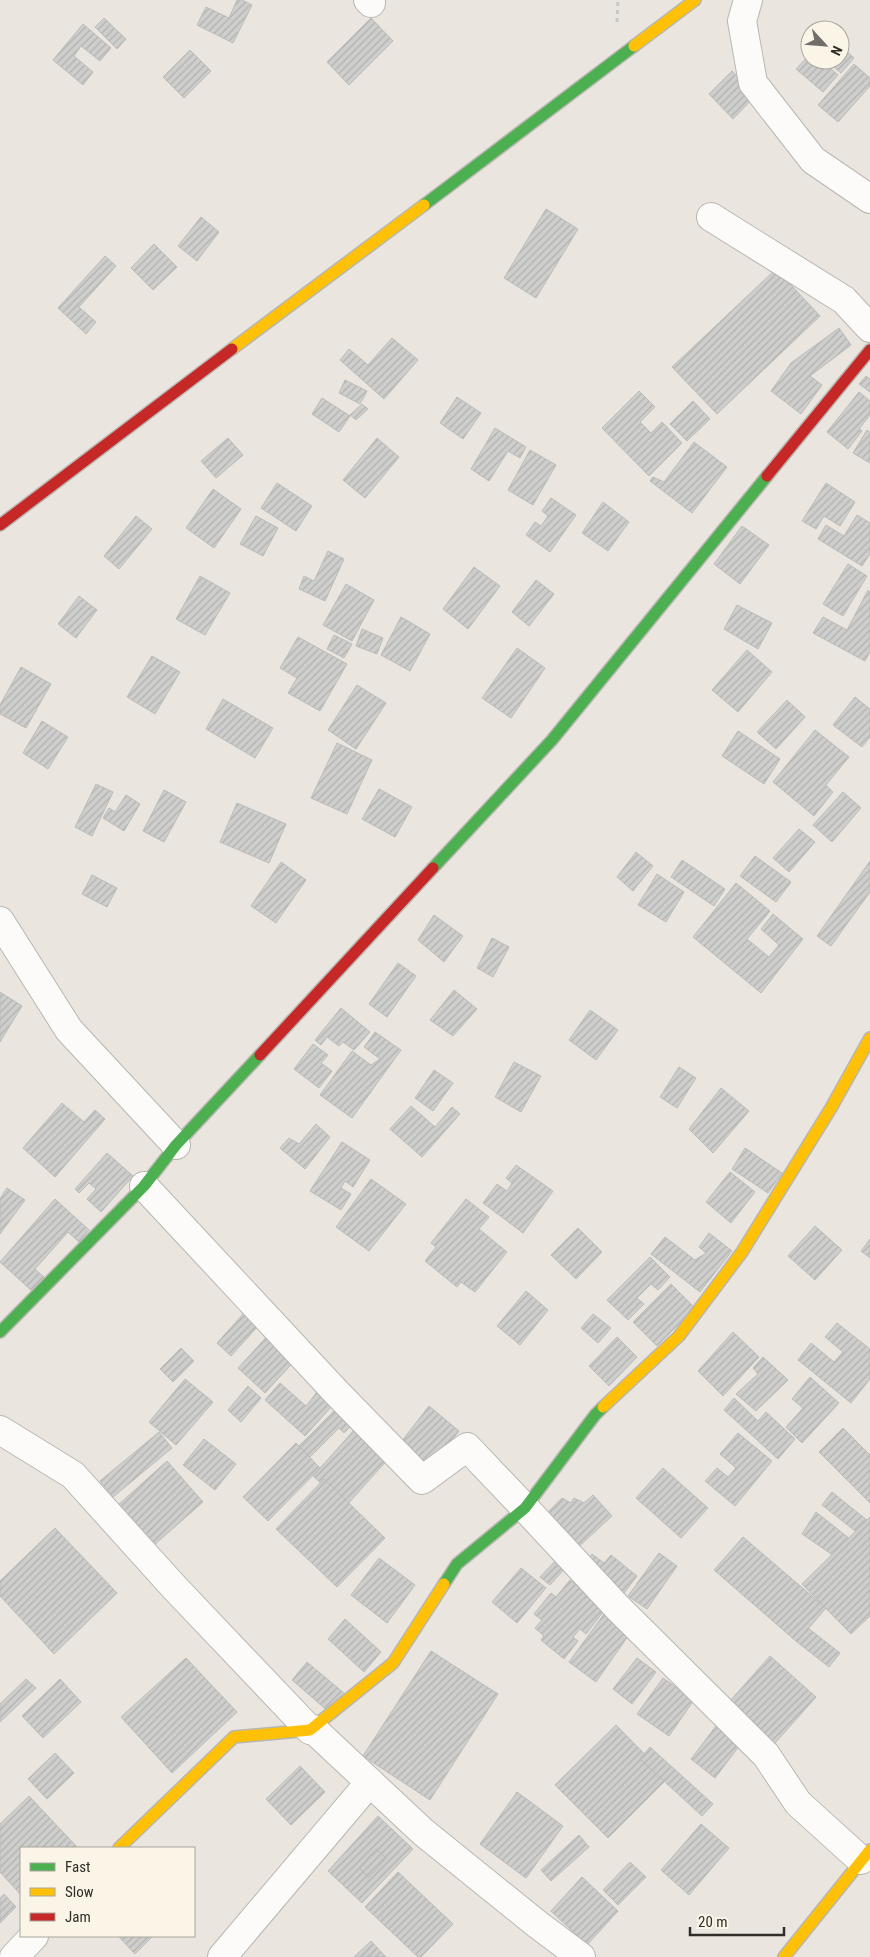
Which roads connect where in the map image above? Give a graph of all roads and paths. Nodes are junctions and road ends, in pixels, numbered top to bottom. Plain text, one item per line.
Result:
1 (695, 0) edge
2 (748, 0) edge
3 (870, 199) edge
4 (711, 217) dead end
5 (870, 328) edge
6 (870, 350) edge
7 (0, 526) edge
8 (0, 921) edge
9 (870, 1038) edge
10 (176, 1145) junction
11 (144, 1186) junction
12 (0, 1332) edge
13 (0, 1430) edge
14 (525, 1508) junction
15 (310, 1730) junction
16 (370, 1782) junction
17 (121, 1847) edge
18 (866, 1855) edge
19 (33, 1937) edge
20 (14, 1957) edge
21 (222, 1957) edge
22 (581, 1957) edge
23 (784, 1957) edge

1 - 7 main road
2 - 3 street
4 - 5 street
6 - 10 main road
8 - 10 street
9 - 14 main road
10 - 11 main road
11 - 12 main road
11 - 14 street
13 - 15 street
14 - 15 main road
14 - 18 street
15 - 16 street
15 - 17 main road
16 - 21 street
16 - 22 street
18 - 23 main road
19 - 20 street

